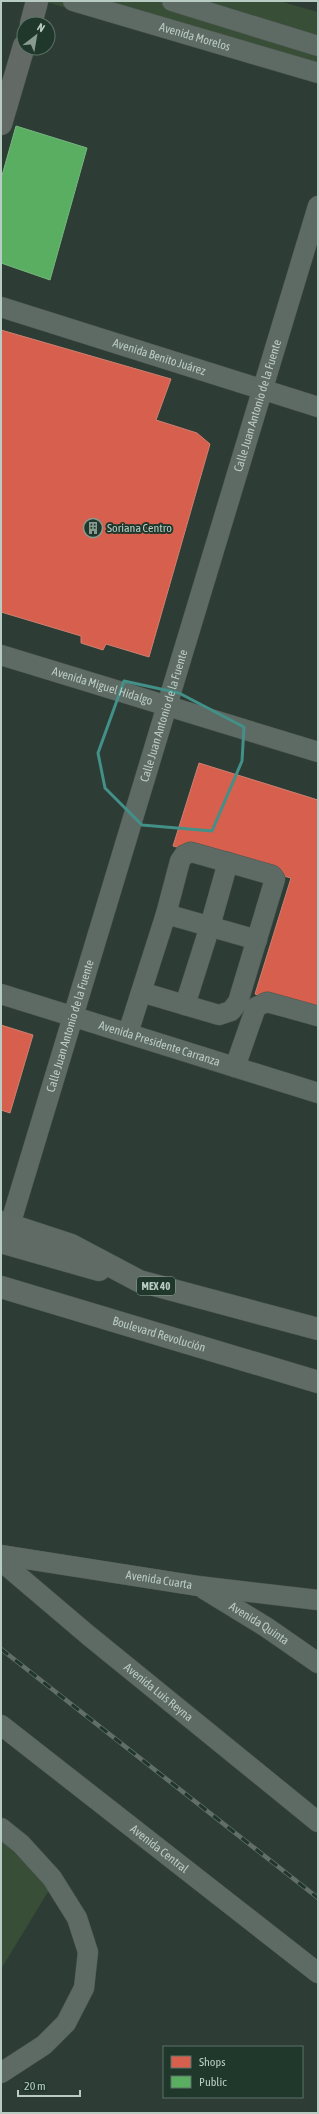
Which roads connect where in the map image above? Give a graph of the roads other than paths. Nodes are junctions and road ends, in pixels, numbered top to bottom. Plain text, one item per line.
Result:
1 (37, 1) edge
2 (72, 1) edge
3 (172, 1) edge
4 (32, 16) edge
5 (318, 46) edge
6 (21, 56) edge
7 (318, 73) edge
8 (1, 124) edge
9 (318, 206) edge
10 (1, 307) edge
11 (263, 390) junction
12 (318, 407) edge
13 (1, 655) edge
14 (167, 706) junction
15 (318, 752) edge
16 (228, 862) junction
17 (166, 914) junction
18 (210, 926) junction
19 (257, 940) junction
20 (141, 992) junction
21 (1, 994) edge
22 (185, 1005) junction
23 (73, 1016) junction
24 (318, 1016) edge
25 (128, 1033) junction
26 (235, 1067) junction
27 (318, 1093) edge
28 (4, 1230) edge
29 (1, 1287) edge
30 (318, 1329) edge
31 (318, 1382) edge
32 (1, 1555) edge
33 (1, 1561) edge
34 (198, 1586) junction
35 (318, 1600) edge
36 (318, 1663) edge
37 (1, 1725) edge
38 (318, 1822) edge
39 (1, 1828) edge
40 (318, 1973) edge
41 (1, 2073) edge

1 - 4 highway
2 - 7 street, Avenida Morelos
3 - 5 street
6 - 8 highway
9 - 11 street, Calle Juan Antonio de la Fuente
10 - 11 street, Avenida Benito Juárez
11 - 12 street, Avenida Benito Juárez
11 - 14 street, Calle Juan Antonio de la Fuente
13 - 14 street, Avenida Miguel Hidalgo
14 - 15 street, Avenida Miguel Hidalgo
14 - 23 street, Calle Juan Antonio de la Fuente
16 - 17 street
16 - 18 street
16 - 19 street
17 - 18 street
17 - 20 street
18 - 19 street
18 - 22 street
19 - 22 street
20 - 22 street
20 - 25 street
21 - 23 street, Avenida Presidente Carranza
23 - 25 street, Avenida Presidente Carranza
23 - 28 street, Calle Juan Antonio de la Fuente
24 - 26 street
25 - 26 street, Avenida Presidente Carranza
26 - 27 street, Avenida Presidente Carranza
28 - 30 main road, MEX 40
29 - 31 main road, Boulevard Revolución
32 - 34 street, Avenida Cuarta
33 - 38 street, Avenida Luis Reyna
34 - 35 street, Avenida Cuarta
34 - 36 street, Avenida Quinta
37 - 40 street, Avenida Central
39 - 41 street

